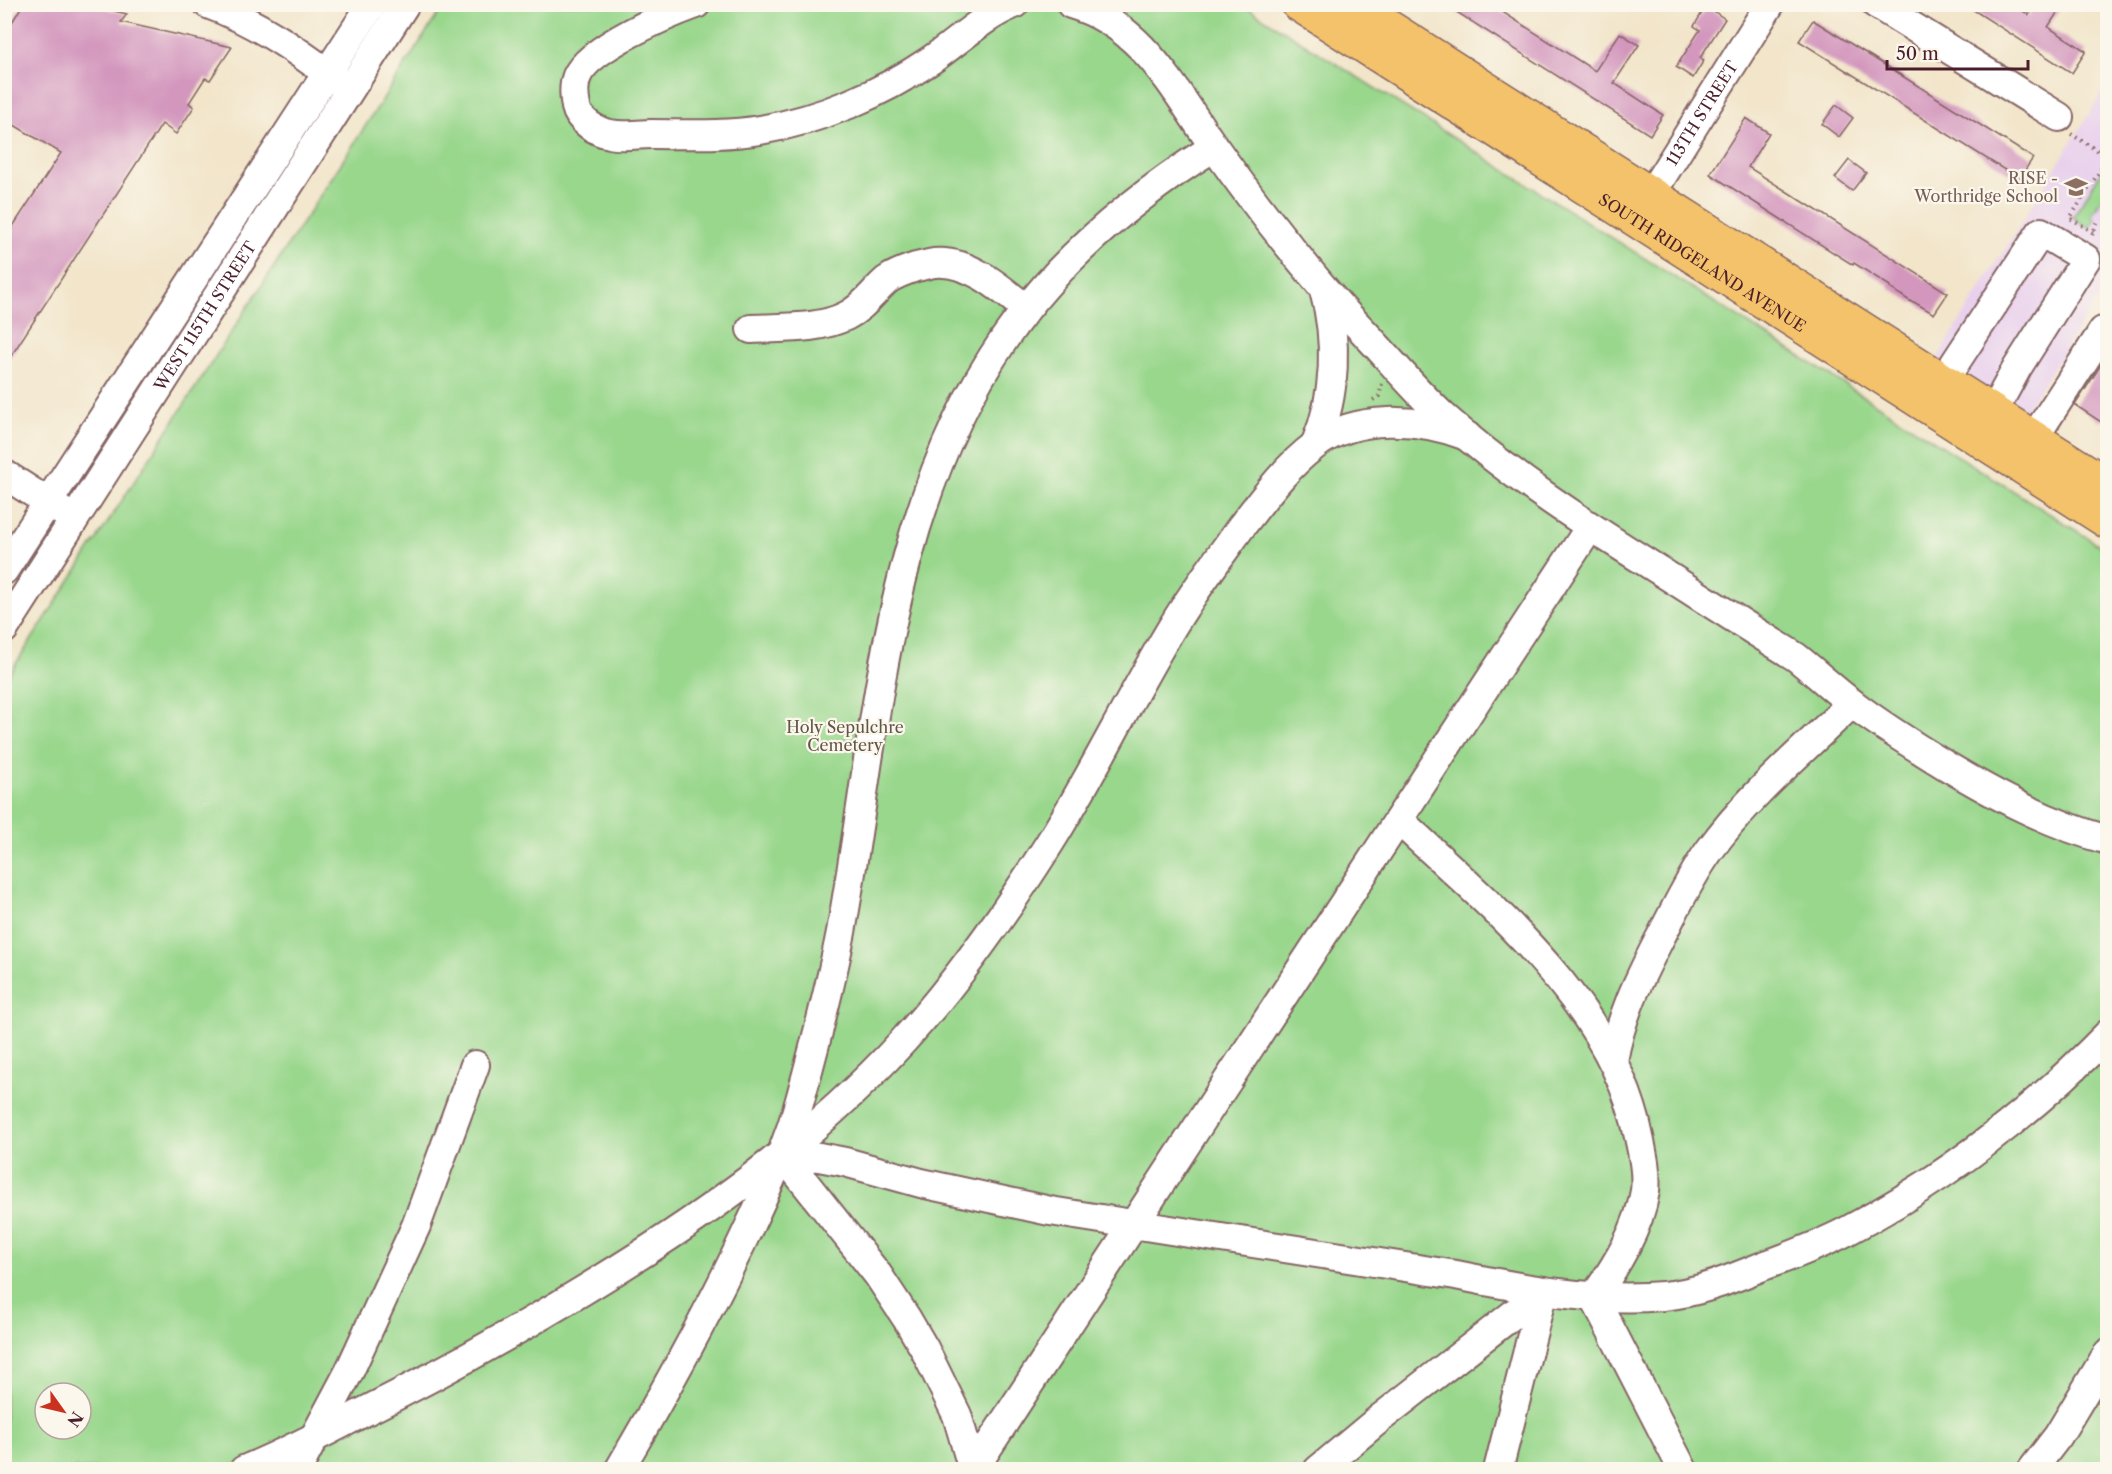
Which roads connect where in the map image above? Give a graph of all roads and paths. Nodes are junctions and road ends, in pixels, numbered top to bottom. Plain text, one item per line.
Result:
1 (372, 4) edge
2 (405, 4) edge
3 (696, 4) edge
4 (1014, 4) edge
5 (1071, 4) edge
6 (1298, 4) edge
7 (1353, 4) edge
8 (1384, 4) edge
9 (1770, 4) edge
10 (1876, 4) edge
11 (221, 7) edge
12 (327, 73) junction
13 (351, 90) junction
14 (2062, 124) joint
15 (1214, 147) junction
16 (2108, 157) edge
17 (1595, 158) junction
18 (1642, 207) junction
19 (2093, 232) dead end
20 (1323, 288) junction
21 (1026, 309) junction
22 (751, 329) dead end
23 (2108, 330) edge
24 (1377, 374) dead end
25 (1396, 382) junction
26 (1946, 382) junction
27 (1367, 402) dead end
28 (1993, 412) junction
29 (1467, 436) junction
30 (2034, 438) junction
31 (1316, 443) junction
32 (4, 474) edge
33 (2108, 485) edge
34 (48, 502) junction
35 (75, 519) junction
36 (2108, 522) edge
37 (1590, 527) junction
38 (4, 570) edge
39 (4, 629) edge
40 (1852, 703) junction
41 (1399, 820) junction
42 (2108, 840) edge
43 (2108, 1034) edge
44 (1613, 1061) junction
45 (475, 1065) dead end
46 (782, 1154) junction
47 (1133, 1226) junction
48 (1543, 1291) junction
49 (1594, 1297) junction
50 (2108, 1353) edge
51 (315, 1437) junction
52 (973, 1469) edge
53 (244, 1470) edge
54 (297, 1470) edge
55 (619, 1470) edge
56 (1318, 1470) edge
57 (1498, 1470) edge
58 (1683, 1470) edge
59 (2032, 1470) edge

1 - 12 street, WEST 115TH STREET
2 - 13 street, WEST 115TH STREET
3 - 4 street
5 - 15 street
6 - 18 main road, SOUTH RIDGELAND AVENUE
7 - 17 main road, SOUTH RIDGELAND AVENUE
8 - 17 street, SOUTH RIDGELAND AVENUE
9 - 18 street, 113TH STREET
10 - 14 street
11 - 12 street
12 - 13 street
12 - 34 street, WEST 115TH STREET
13 - 35 street, WEST 115TH STREET
14 - 16 path
15 - 20 street
15 - 21 street
16 - 19 path
17 - 18 main road, SOUTH RIDGELAND AVENUE
18 - 26 main road, SOUTH RIDGELAND AVENUE
18 - 36 main road, SOUTH RIDGELAND AVENUE
20 - 25 street
20 - 31 street
21 - 22 street
21 - 46 street
23 - 30 street
24 - 25 path
25 - 27 path
25 - 29 street
26 - 28 main road, SOUTH RIDGELAND AVENUE
26 - 28 street
28 - 30 main road, SOUTH RIDGELAND AVENUE
29 - 31 street
29 - 37 street
30 - 33 main road, SOUTH RIDGELAND AVENUE
31 - 46 street
32 - 34 street
34 - 35 street
34 - 38 street, WEST 115TH STREET
35 - 39 street, WEST 115TH STREET
37 - 40 street
37 - 41 street
40 - 42 street
40 - 44 street
41 - 44 street
41 - 47 street
43 - 49 street
44 - 49 street
45 - 51 street
46 - 47 street
46 - 51 street
46 - 52 street
46 - 55 street
47 - 48 street
47 - 52 street
48 - 49 street
48 - 56 street
48 - 57 street
49 - 58 street
50 - 59 street
51 - 53 street
51 - 54 street

